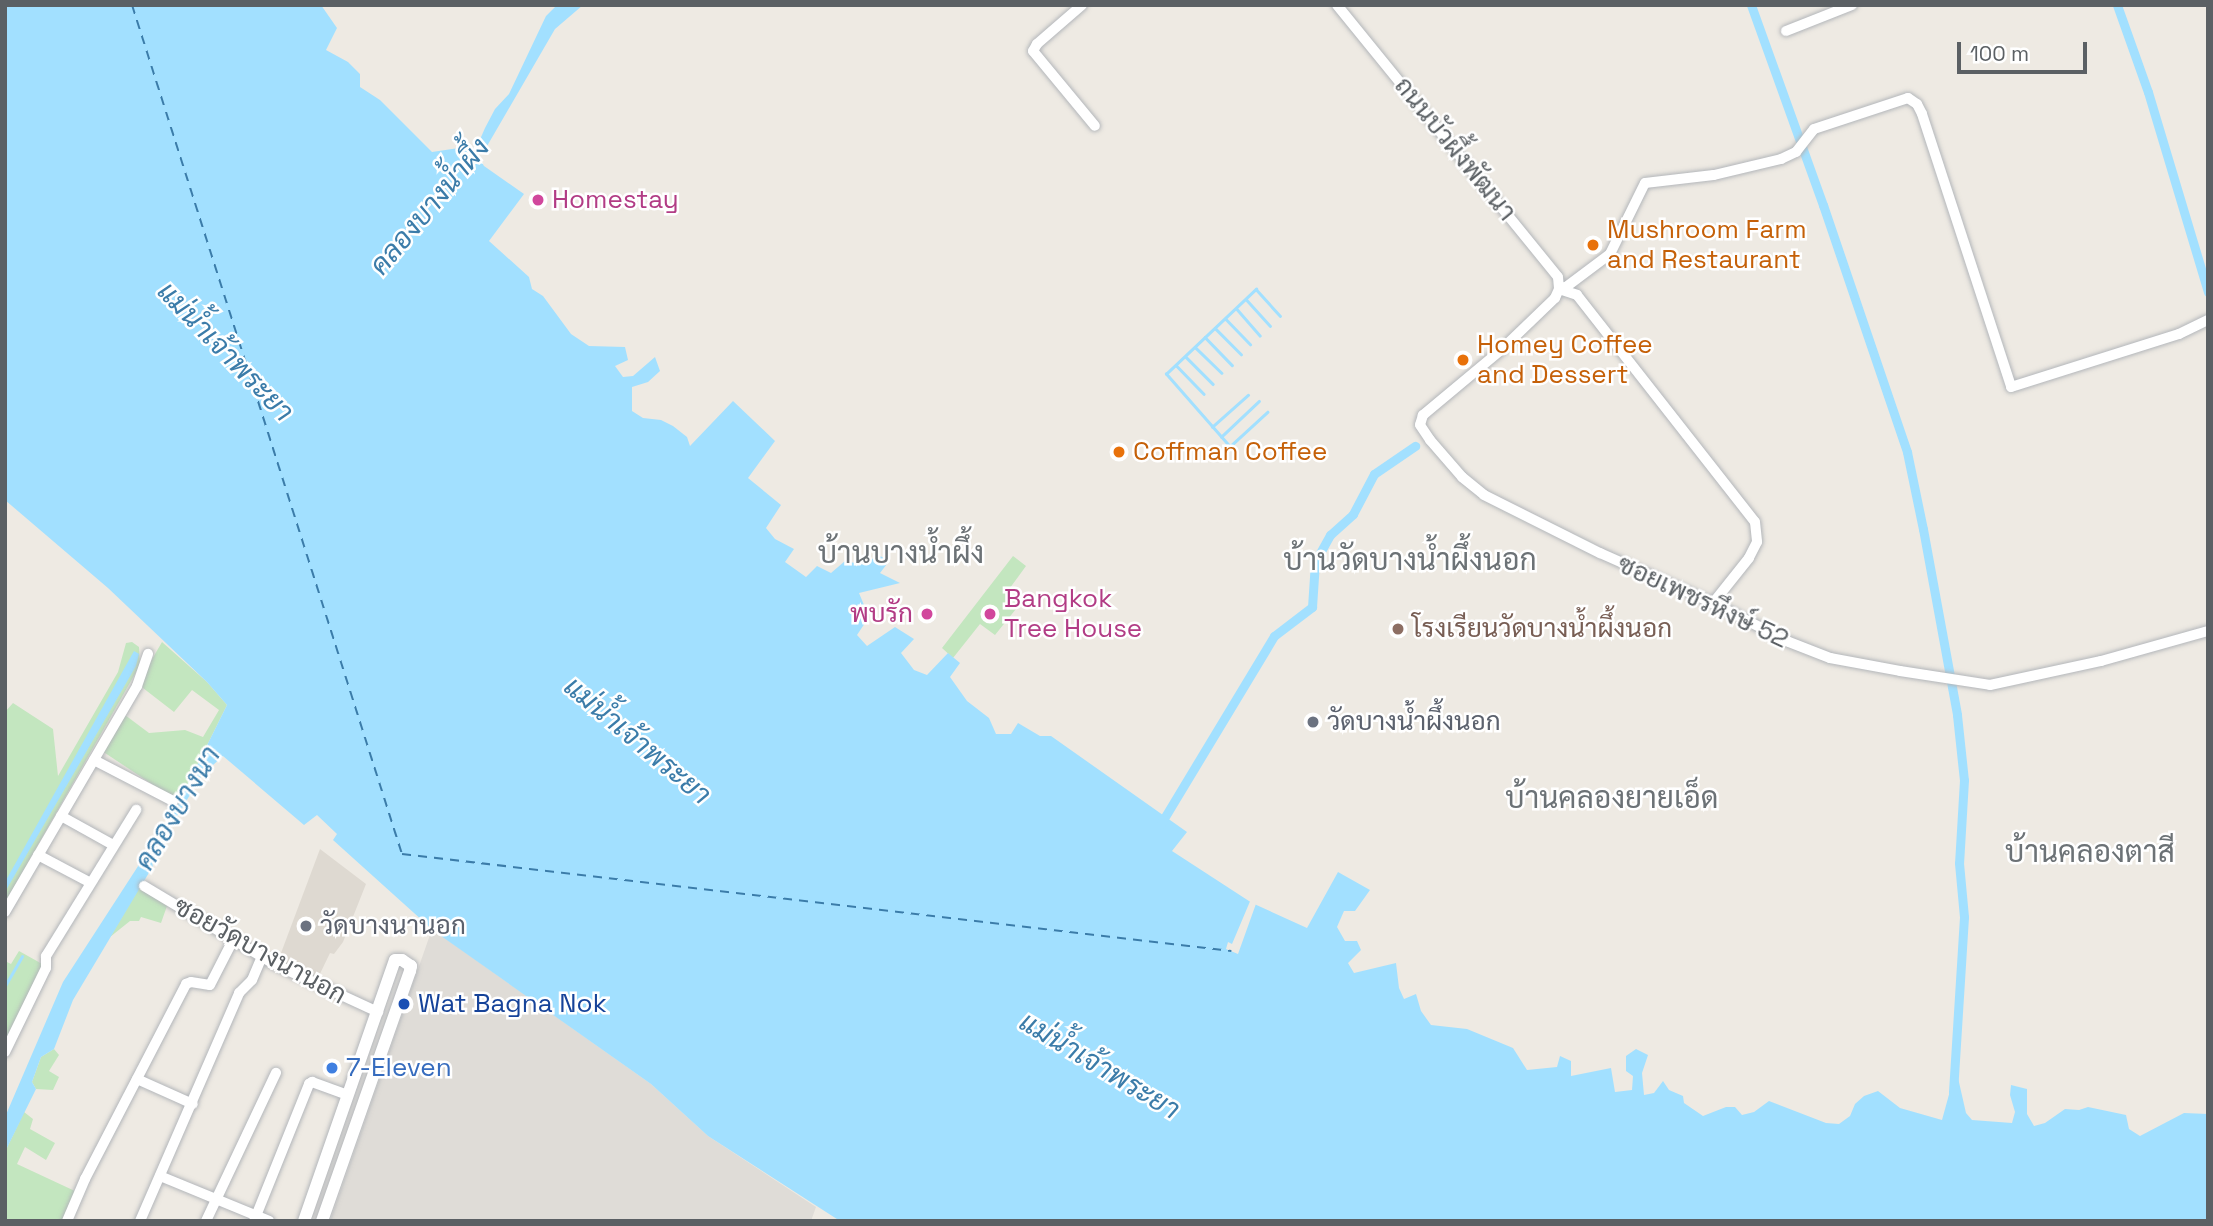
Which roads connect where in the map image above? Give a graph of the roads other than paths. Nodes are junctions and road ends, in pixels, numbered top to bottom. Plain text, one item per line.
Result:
1 (1082, 5) edge
2 (1337, 5) edge
3 (1853, 5) edge
4 (1786, 31) dead end
5 (1095, 126) dead end
6 (1558, 291) junction
7 (2207, 321) edge
8 (1713, 603) junction
9 (2208, 631) edge
10 (148, 654) dead end
11 (94, 760) junction
12 (173, 801) dead end
13 (136, 810) dead end
14 (61, 816) junction
15 (113, 845) junction
16 (38, 855) junction
17 (89, 883) junction
18 (144, 886) dead end
19 (5, 912) edge
20 (233, 940) junction
21 (262, 957) junction
22 (376, 1017) junction
23 (390, 1028) junction
24 (5, 1052) edge
25 (276, 1073) dead end
26 (137, 1079) junction
27 (348, 1095) junction
28 (193, 1104) junction
29 (160, 1176) junction
30 (217, 1199) junction
31 (256, 1218) edge
32 (67, 1221) edge
33 (140, 1221) edge
34 (206, 1221) edge
35 (269, 1221) edge
36 (304, 1221) edge
37 (322, 1221) edge

1 - 5 street
2 - 6 street, ถนนบัวผึ้งพัฒนา
3 - 4 street
6 - 7 street
6 - 8 street
6 - 8 street, ซอยเพชรหึงษ์ 52
8 - 9 street, ซอยเพชรหึงษ์ 52
10 - 11 street
11 - 12 street
11 - 14 street
13 - 15 street
14 - 15 street
14 - 16 street
15 - 17 street
16 - 17 street
16 - 19 street
17 - 24 street
18 - 20 street, ซอยวัดบางนานอก
20 - 21 street, ซอยวัดบางนานอก
20 - 26 street
21 - 22 street, ซอยวัดบางนานอก
21 - 28 street
22 - 23 street
22 - 23 street
22 - 27 street
23 - 37 street
25 - 30 street
26 - 28 street
26 - 32 street
27 - 31 street
27 - 36 street
28 - 29 street
29 - 30 street
29 - 33 street
30 - 31 street
30 - 34 street
31 - 35 street

